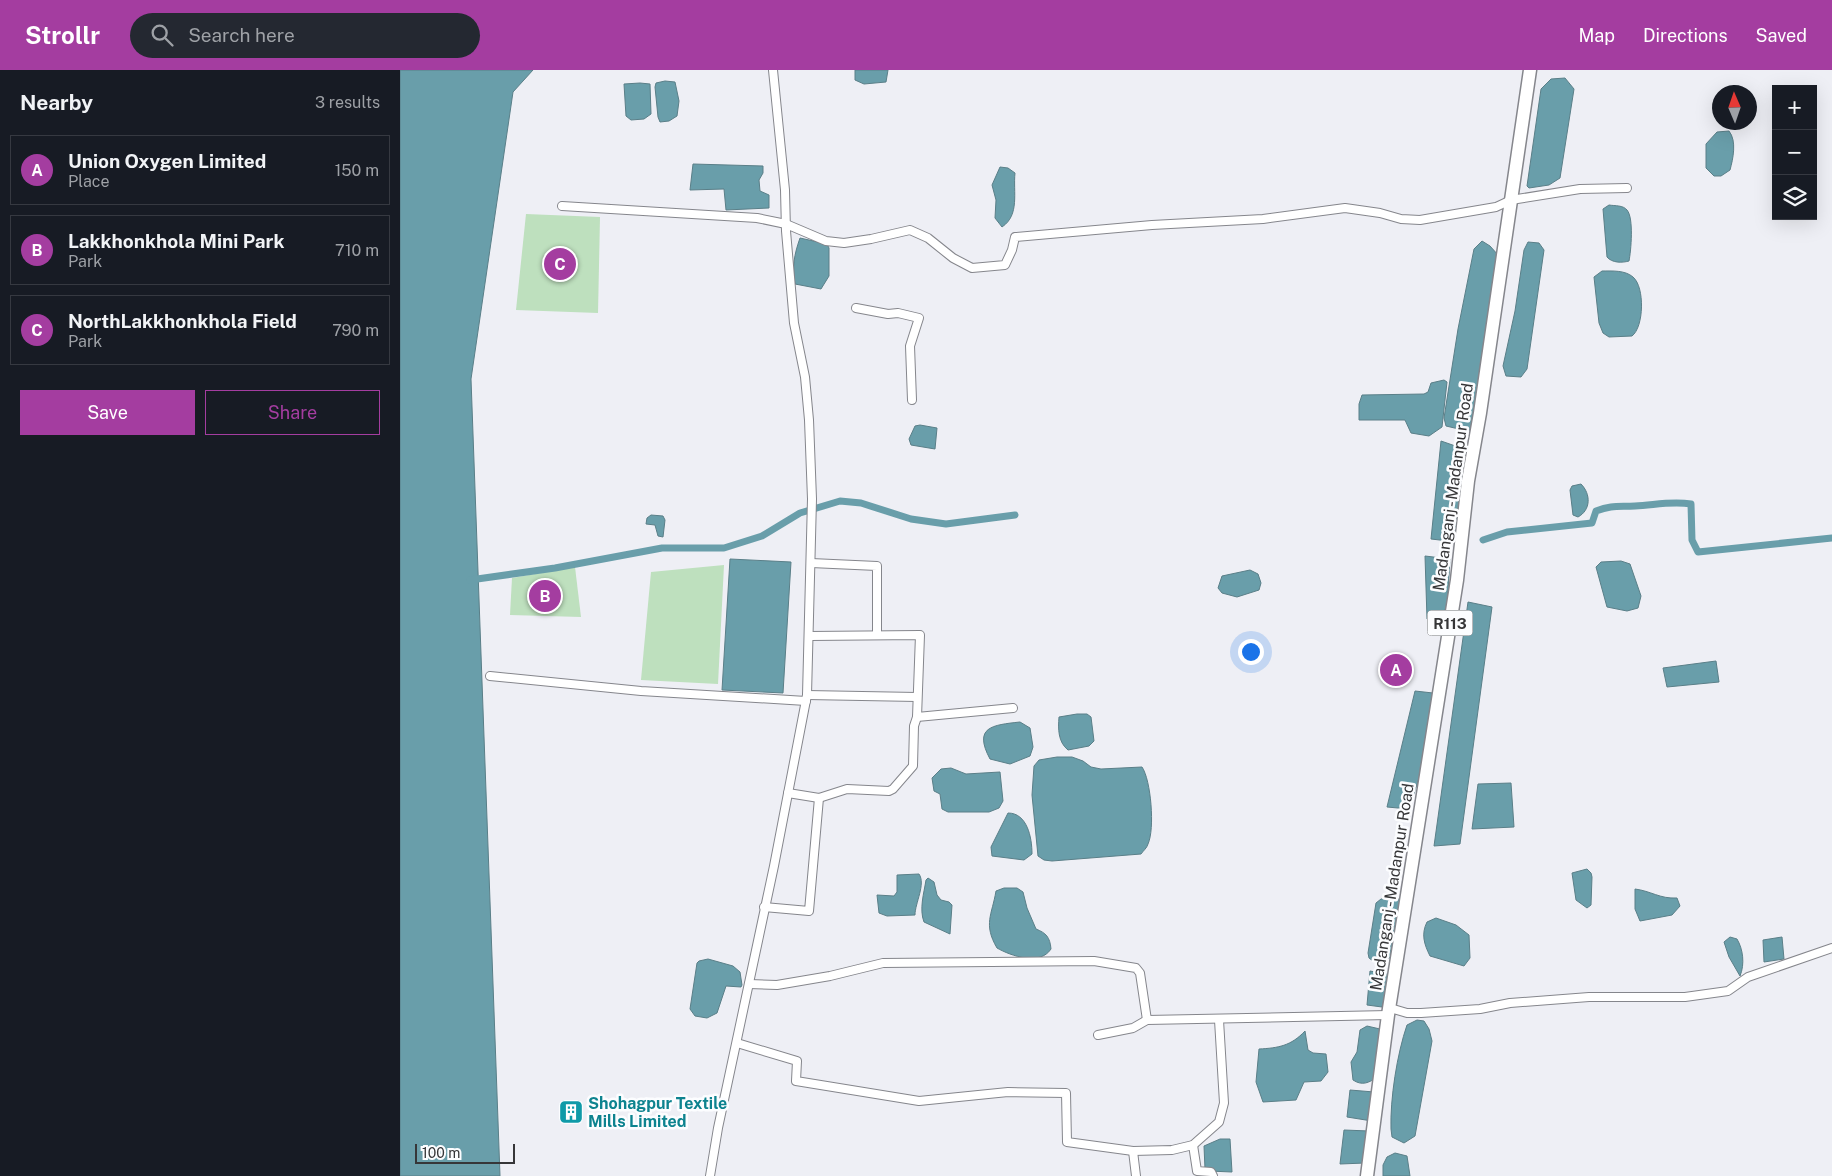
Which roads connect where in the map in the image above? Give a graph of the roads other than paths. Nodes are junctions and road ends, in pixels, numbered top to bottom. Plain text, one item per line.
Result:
1 (773, 70) edge
2 (1530, 70) edge
3 (1627, 188) dead end
4 (1511, 200) junction
5 (562, 206) dead end
6 (786, 224) junction
7 (856, 308) dead end
8 (912, 400) dead end
9 (811, 563) junction
10 (877, 635) junction
11 (810, 636) junction
12 (490, 676) dead end
13 (917, 697) junction
14 (806, 698) junction
15 (1012, 708) dead end
16 (917, 717) junction
17 (788, 794) junction
18 (819, 798) junction
19 (764, 907) junction
20 (1832, 948) edge
21 (749, 984) junction
22 (1389, 1012) junction
23 (1147, 1020) junction
24 (1219, 1020) junction
25 (1098, 1035) dead end
26 (737, 1043) junction
27 (1193, 1145) junction
28 (1133, 1151) junction
29 (710, 1176) edge
30 (1136, 1176) edge
31 (1213, 1176) edge
32 (1367, 1176) edge

1 - 6 street
2 - 4 main road, Madanganj - Madanpur Road / R113
3 - 4 street
4 - 6 street
4 - 22 main road, Madanganj - Madanpur Road / R113
5 - 6 street
6 - 9 street
7 - 8 street
9 - 10 street
9 - 11 street
10 - 11 street
10 - 13 street
11 - 14 street
12 - 14 street
13 - 14 street
13 - 16 street
14 - 17 street
15 - 16 street
16 - 18 street
17 - 18 street
17 - 19 street
18 - 19 street
19 - 21 street
20 - 22 street
21 - 23 street
21 - 26 street
22 - 24 street
22 - 32 main road, Madanganj - Madanpur Road / R113
23 - 24 street
23 - 25 street
24 - 27 street
26 - 28 street
26 - 29 street
27 - 28 street
27 - 31 street
28 - 30 street

